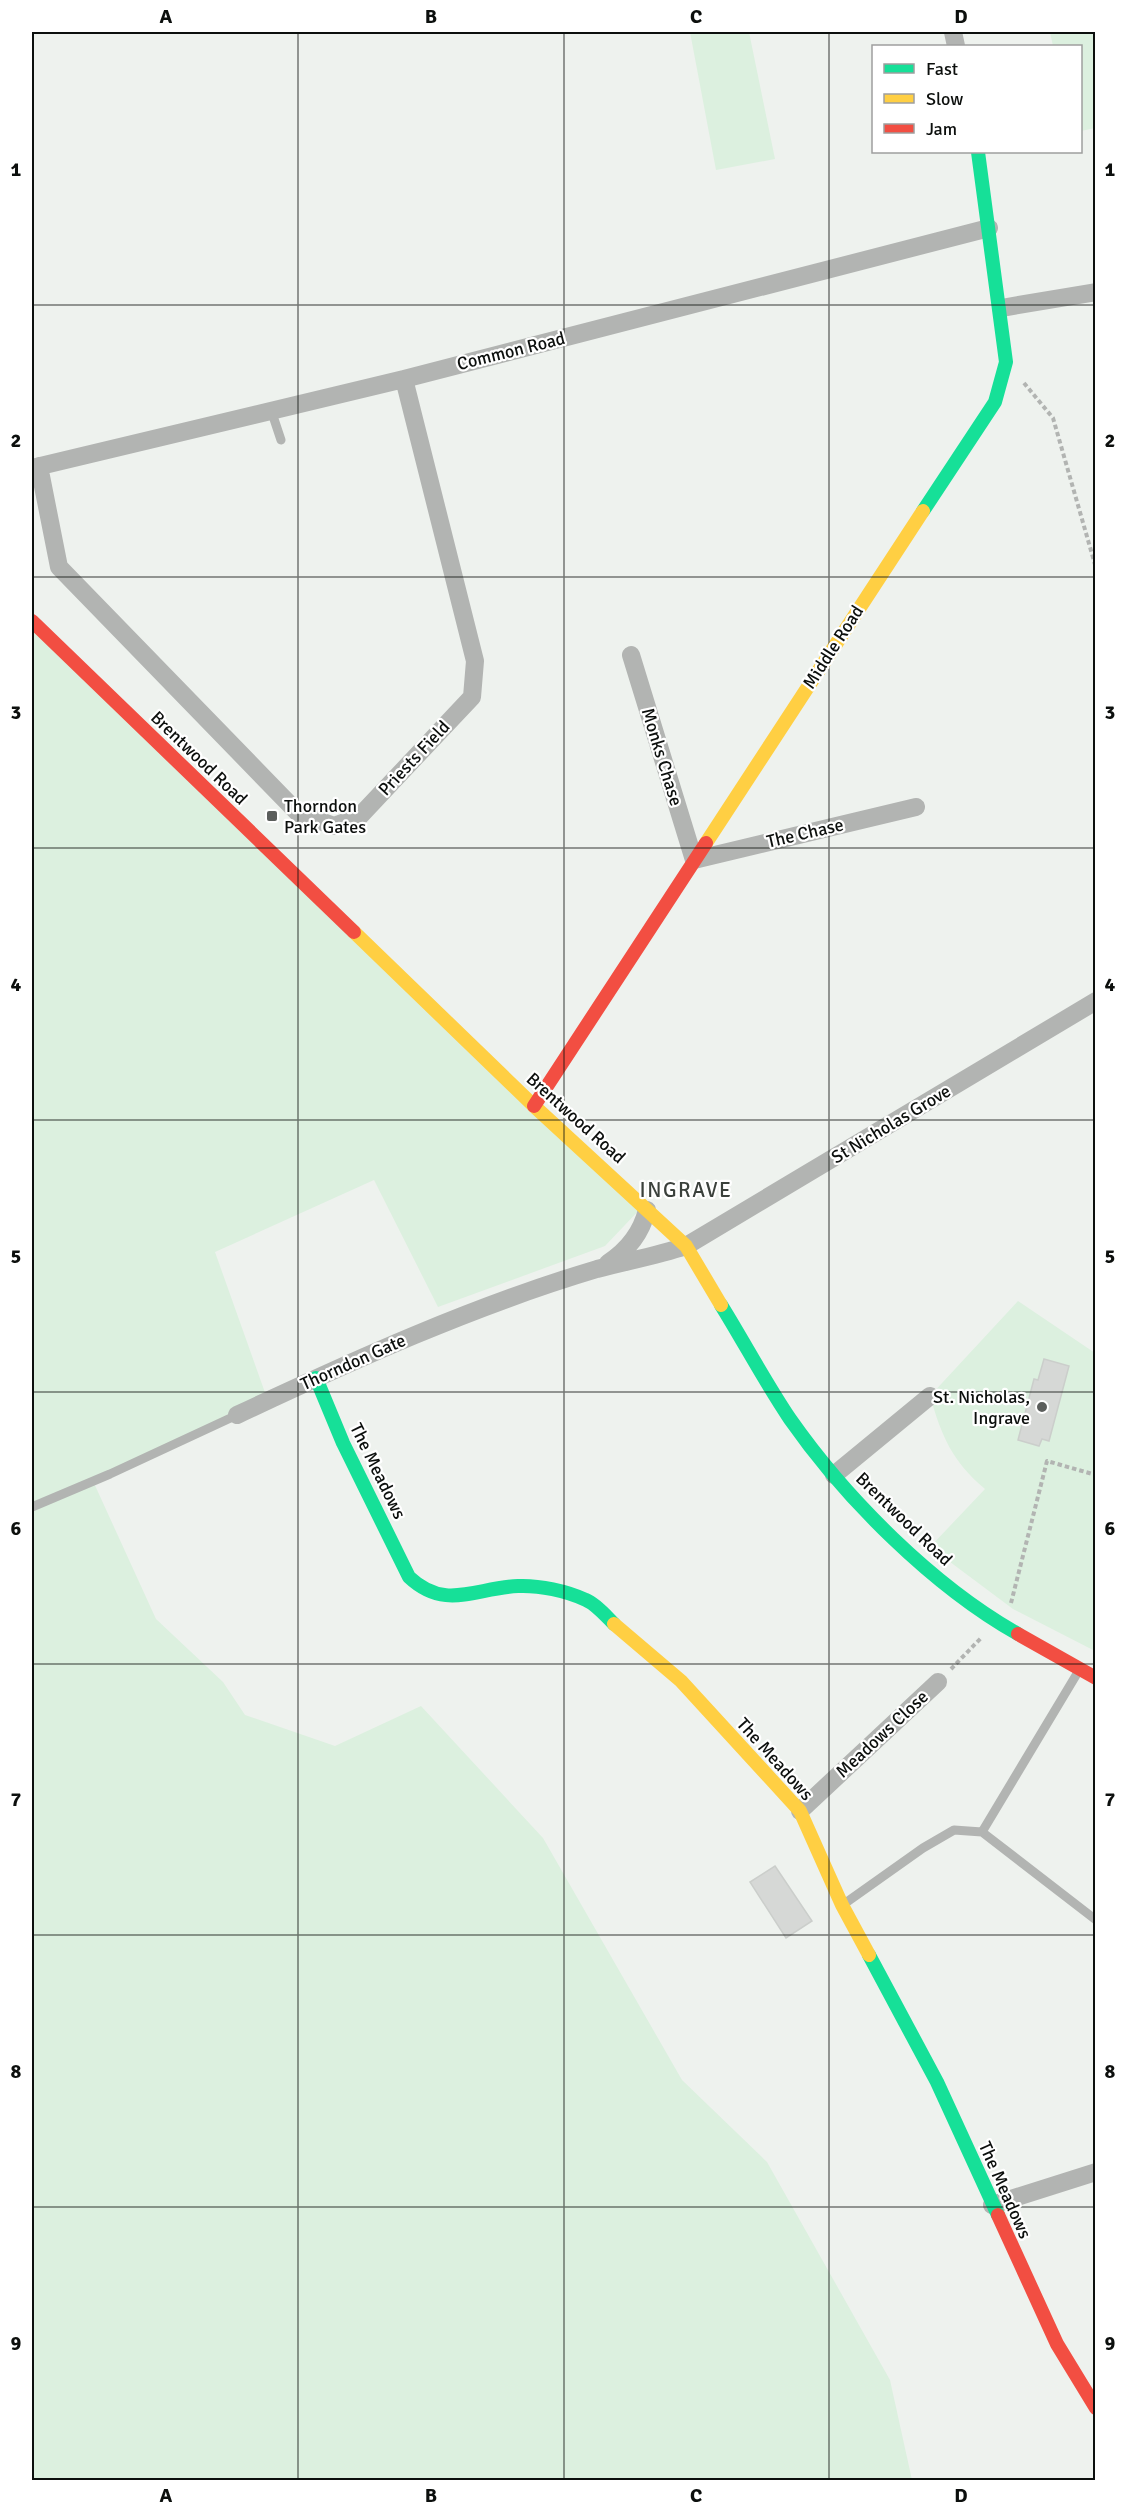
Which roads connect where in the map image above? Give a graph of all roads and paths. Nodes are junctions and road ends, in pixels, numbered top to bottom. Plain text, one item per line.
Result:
1 (978, 153) edge
2 (989, 228) junction
3 (1095, 292) edge
4 (1001, 308) junction
5 (1006, 362) junction
6 (404, 379) junction
7 (272, 410) junction
8 (281, 440) dead end
9 (35, 467) edge
10 (1095, 568) edge
11 (32, 621) edge
12 (631, 655) dead end
13 (916, 807) dead end
14 (694, 860) junction
15 (1095, 1001) edge
16 (534, 1106) junction
17 (647, 1210) junction
18 (686, 1246) junction
19 (599, 1269) junction
20 (316, 1378) junction
21 (930, 1396) dead end
22 (237, 1415) joint
23 (834, 1475) junction
24 (1095, 1475) edge
25 (32, 1507) edge
26 (1000, 1624) junction
27 (1079, 1669) junction
28 (1095, 1678) edge
29 (938, 1683) joint
30 (800, 1811) junction
31 (982, 1832) junction
32 (842, 1905) junction
33 (1095, 1920) edge
34 (1095, 2172) edge
35 (992, 2205) junction
36 (1095, 2408) edge

1 - 2 street, Middle Road
2 - 4 street, Middle Road
2 - 6 street, Common Road
3 - 4 street
4 - 5 street, Middle Road
5 - 10 path
5 - 14 street, Middle Road
6 - 7 street, Common Road
6 - 9 street, Priests Field
7 - 8 lane
7 - 9 street, Common Road
11 - 16 street, Brentwood Road
12 - 14 street, Monks Chase
13 - 14 street, The Chase
14 - 16 street, Middle Road
15 - 18 street, St Nicholas Grove
16 - 17 street, Brentwood Road
17 - 18 street, Brentwood Road
17 - 19 street
18 - 19 street, Thorndon Gate
18 - 23 street, Brentwood Road
19 - 20 street, Thorndon Gate
20 - 22 street, Thorndon Gate
20 - 30 street, The Meadows
21 - 23 street
22 - 25 lane, Thorndon Gate
23 - 26 street, Brentwood Road
24 - 26 path
26 - 27 street, Brentwood Road
26 - 29 path
27 - 28 street, Brentwood Road
27 - 31 lane
29 - 30 street, Meadows Close
30 - 32 street, The Meadows
31 - 32 lane
31 - 33 lane
32 - 35 street, The Meadows
34 - 35 street
35 - 36 street, The Meadows

